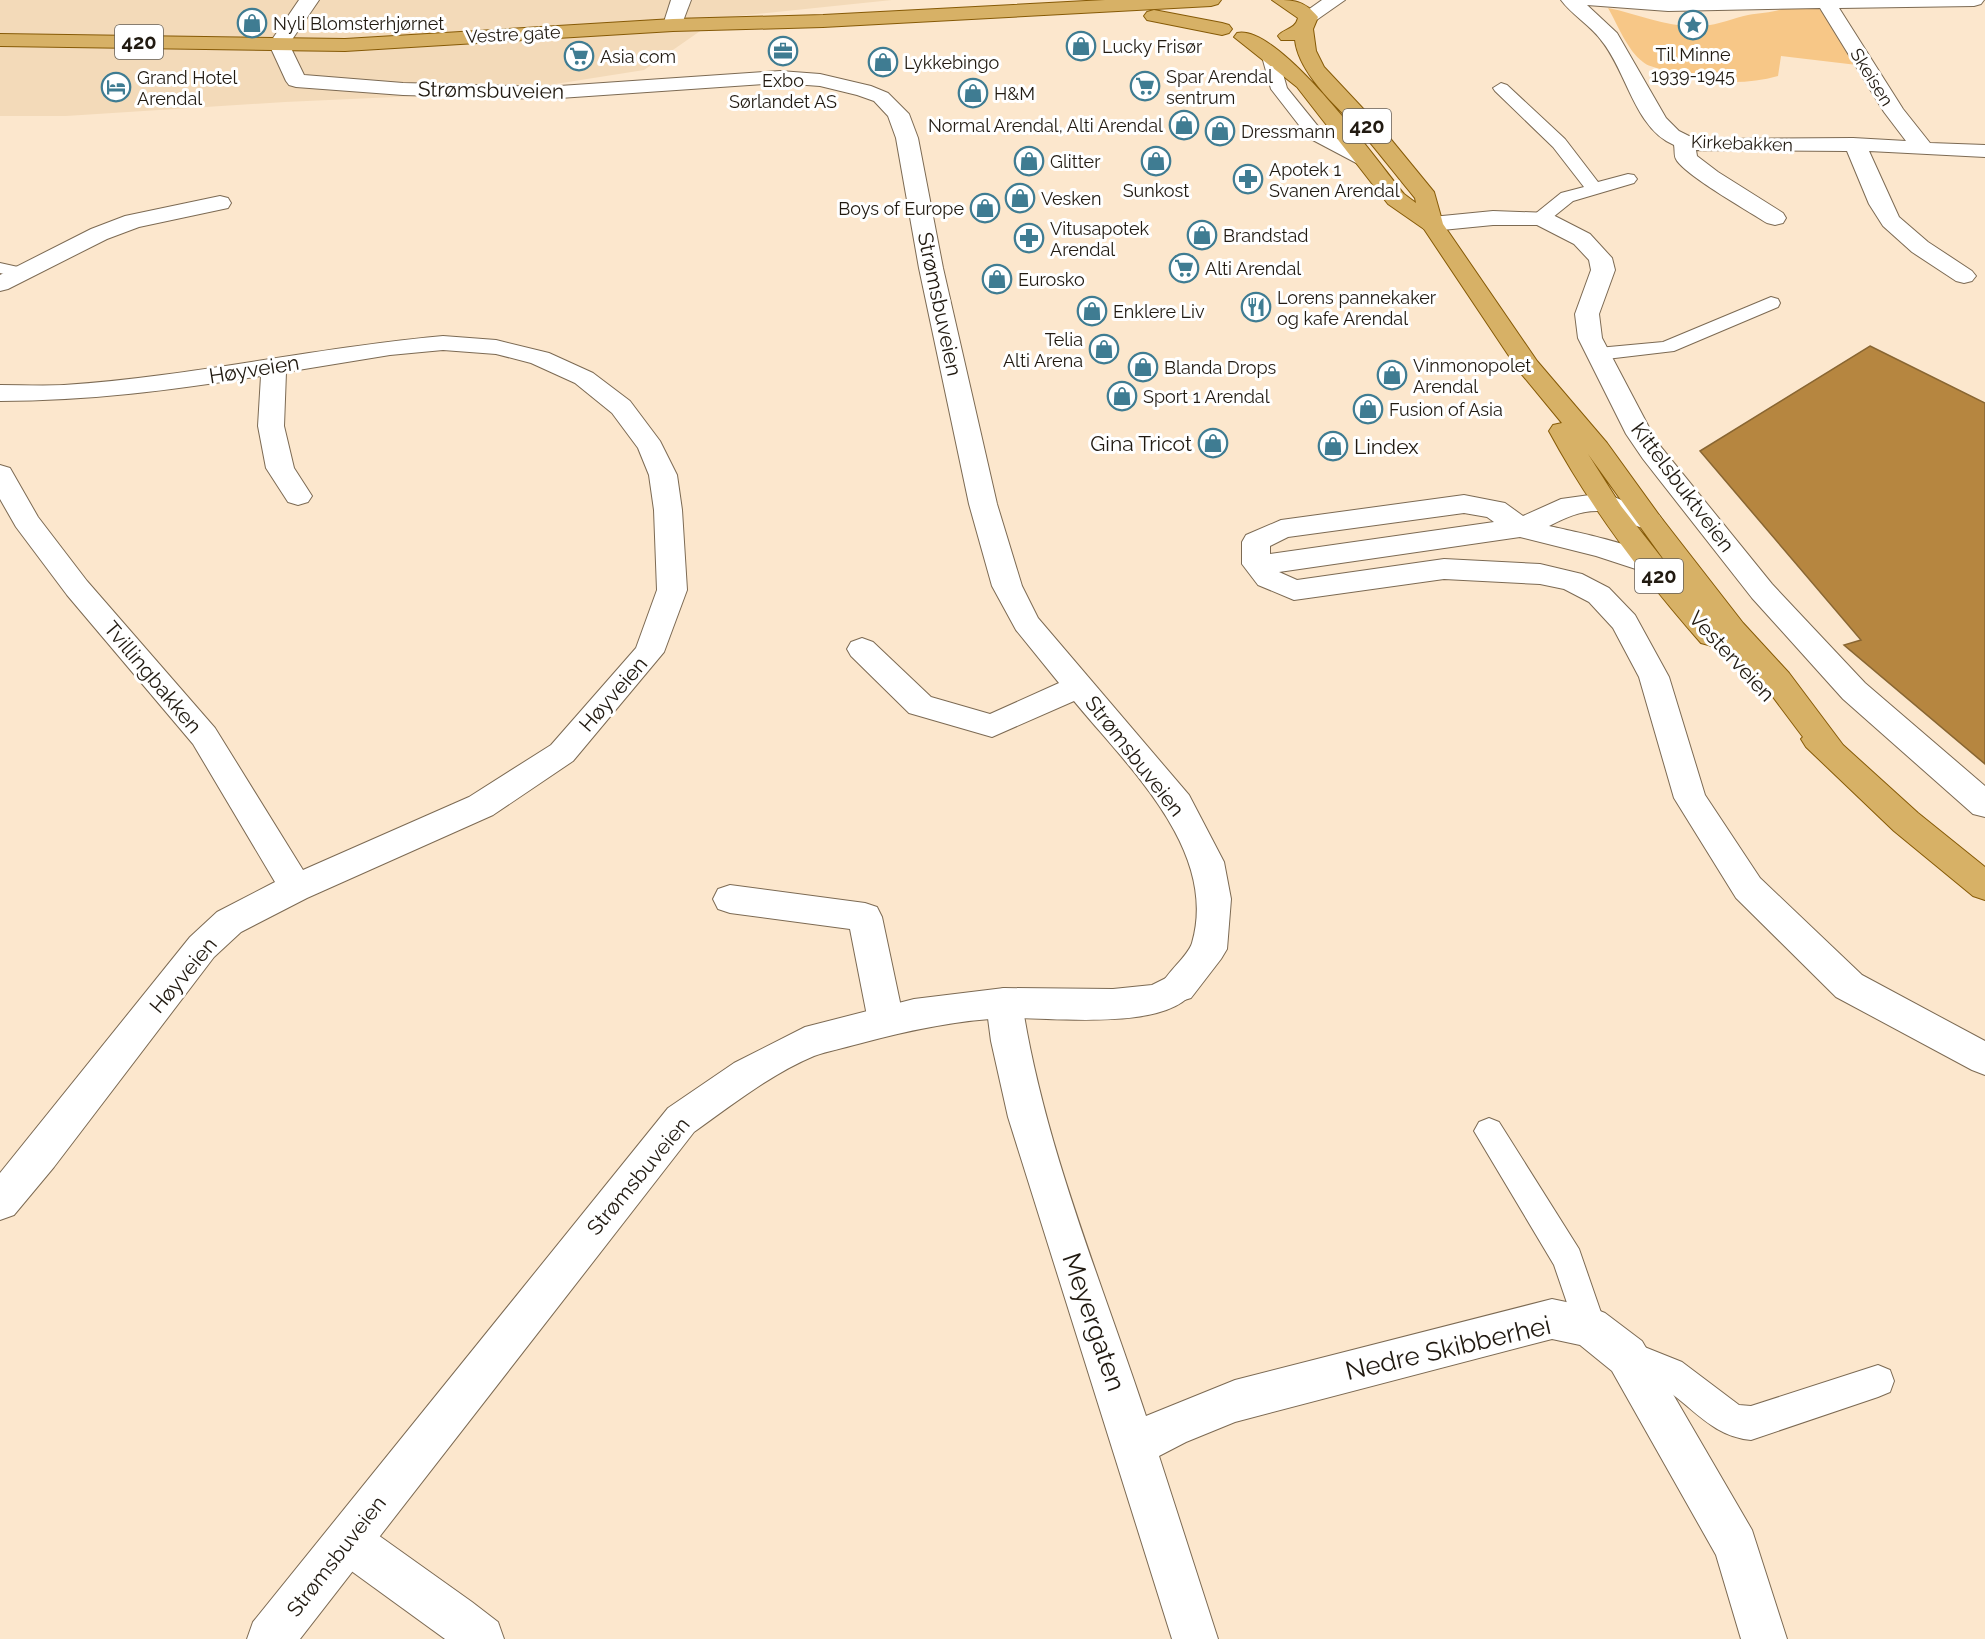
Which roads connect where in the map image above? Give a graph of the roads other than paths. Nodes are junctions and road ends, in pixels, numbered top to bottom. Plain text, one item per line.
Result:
1 (309, 0) edge
2 (681, 0) edge
3 (1211, 0) edge
4 (1230, 0) edge
5 (1282, 0) edge
6 (1335, 0) edge
7 (1571, 0) edge
8 (1590, 0) edge
9 (1974, 0) edge
10 (1826, 3) junction
11 (1027, 12) junction
12 (1305, 23) junction
13 (673, 25) junction
14 (1222, 29) junction
15 (1244, 37) junction
16 (0, 40) edge
17 (279, 44) junction
18 (1501, 88) dead end
19 (1685, 142) junction
20 (1853, 144) junction
21 (1922, 147) junction
22 (1985, 151) edge
23 (1961, 152) junction
24 (1985, 174) edge
25 (1628, 179) dead end
26 (1593, 187) junction
27 (220, 203) dead end
28 (1540, 218) junction
29 (1775, 218) dead end
30 (1432, 224) junction
31 (10, 270) edge
32 (1964, 276) dead end
33 (0, 284) edge
34 (1771, 303) dead end
35 (1599, 354) junction
36 (273, 366) junction
37 (1528, 366) junction
38 (0, 394) edge
39 (0, 474) edge
40 (298, 496) dead end
41 (1604, 502) junction
42 (1649, 521) junction
43 (13, 524) edge
44 (1520, 528) junction
45 (1272, 563) dead end
46 (1648, 563) junction
47 (862, 650) dead end
48 (1079, 686) junction
49 (1832, 753) junction
50 (1985, 806) edge
51 (1985, 886) edge
52 (295, 888) junction
53 (730, 899) dead end
54 (1004, 1003) junction
55 (886, 1021) junction
56 (1985, 1059) edge
57 (1489, 1131) dead end
58 (0, 1202) edge
59 (1590, 1327) junction
60 (1627, 1356) junction
61 (1878, 1381) dead end
62 (1135, 1445) junction
63 (348, 1541) junction
64 (270, 1639) edge
65 (482, 1639) edge
66 (1195, 1639) edge
67 (1764, 1639) edge

1 - 17 street
2 - 13 street
3 - 11 main road, Vestre gate / 420
4 - 14 main road
5 - 12 main road
6 - 12 street
7 - 19 street, Kirkebakken
8 - 10 street
9 - 10 street
10 - 21 street, Skeisen
11 - 13 main road, Vestre gate / 420
11 - 14 main road, Vestre gate / 420
12 - 15 main road, 420
12 - 30 main road, Vesterveien / 420
13 - 17 main road, Vestre gate / 420
14 - 15 main road, 420
15 - 30 main road, Vesterveien / 420
16 - 17 main road, Vestre gate / 420
17 - 48 street, Strømsbuveien
18 - 26 lane
19 - 20 street, Kirkebakken
19 - 29 street
20 - 21 street, Kirkebakken
20 - 32 street
21 - 23 street, Kirkebakken
22 - 23 street, Kirkebakken
23 - 24 street
25 - 26 lane
26 - 28 lane
27 - 31 street
28 - 30 street, Kittelsbuktveien
28 - 35 street, Kittelsbuktveien
30 - 37 main road, Vesterveien / 420
31 - 33 street
34 - 35 lane
35 - 50 street, Kittelsbuktveien
36 - 38 street, Høyveien
36 - 40 street
36 - 52 street, Høyveien
37 - 41 main road, Vesterveien / 420
37 - 42 main road, Vesterveien / 420
39 - 43 street, Tvillingbakken
41 - 42 street
41 - 44 street
41 - 46 main road, Vesterveien / 420
42 - 49 main road, Vesterveien / 420
43 - 52 street, Tvillingbakken
44 - 45 street
44 - 46 street
44 - 56 street
46 - 49 main road, Vesterveien / 420
47 - 48 street
48 - 54 street, Strømsbuveien
49 - 51 main road, Vesterveien / 420
52 - 58 street, Høyveien
53 - 55 street
54 - 55 street, Strømsbuveien
54 - 62 street, Meyergaten
55 - 63 street, Strømsbuveien
57 - 59 lane
59 - 60 street, Nedre Skibberhei
59 - 62 street, Nedre Skibberhei
60 - 61 lane
60 - 67 street, Nedre Skibberhei
62 - 66 street, Meyergaten
63 - 64 street, Strømsbuveien
63 - 65 street

